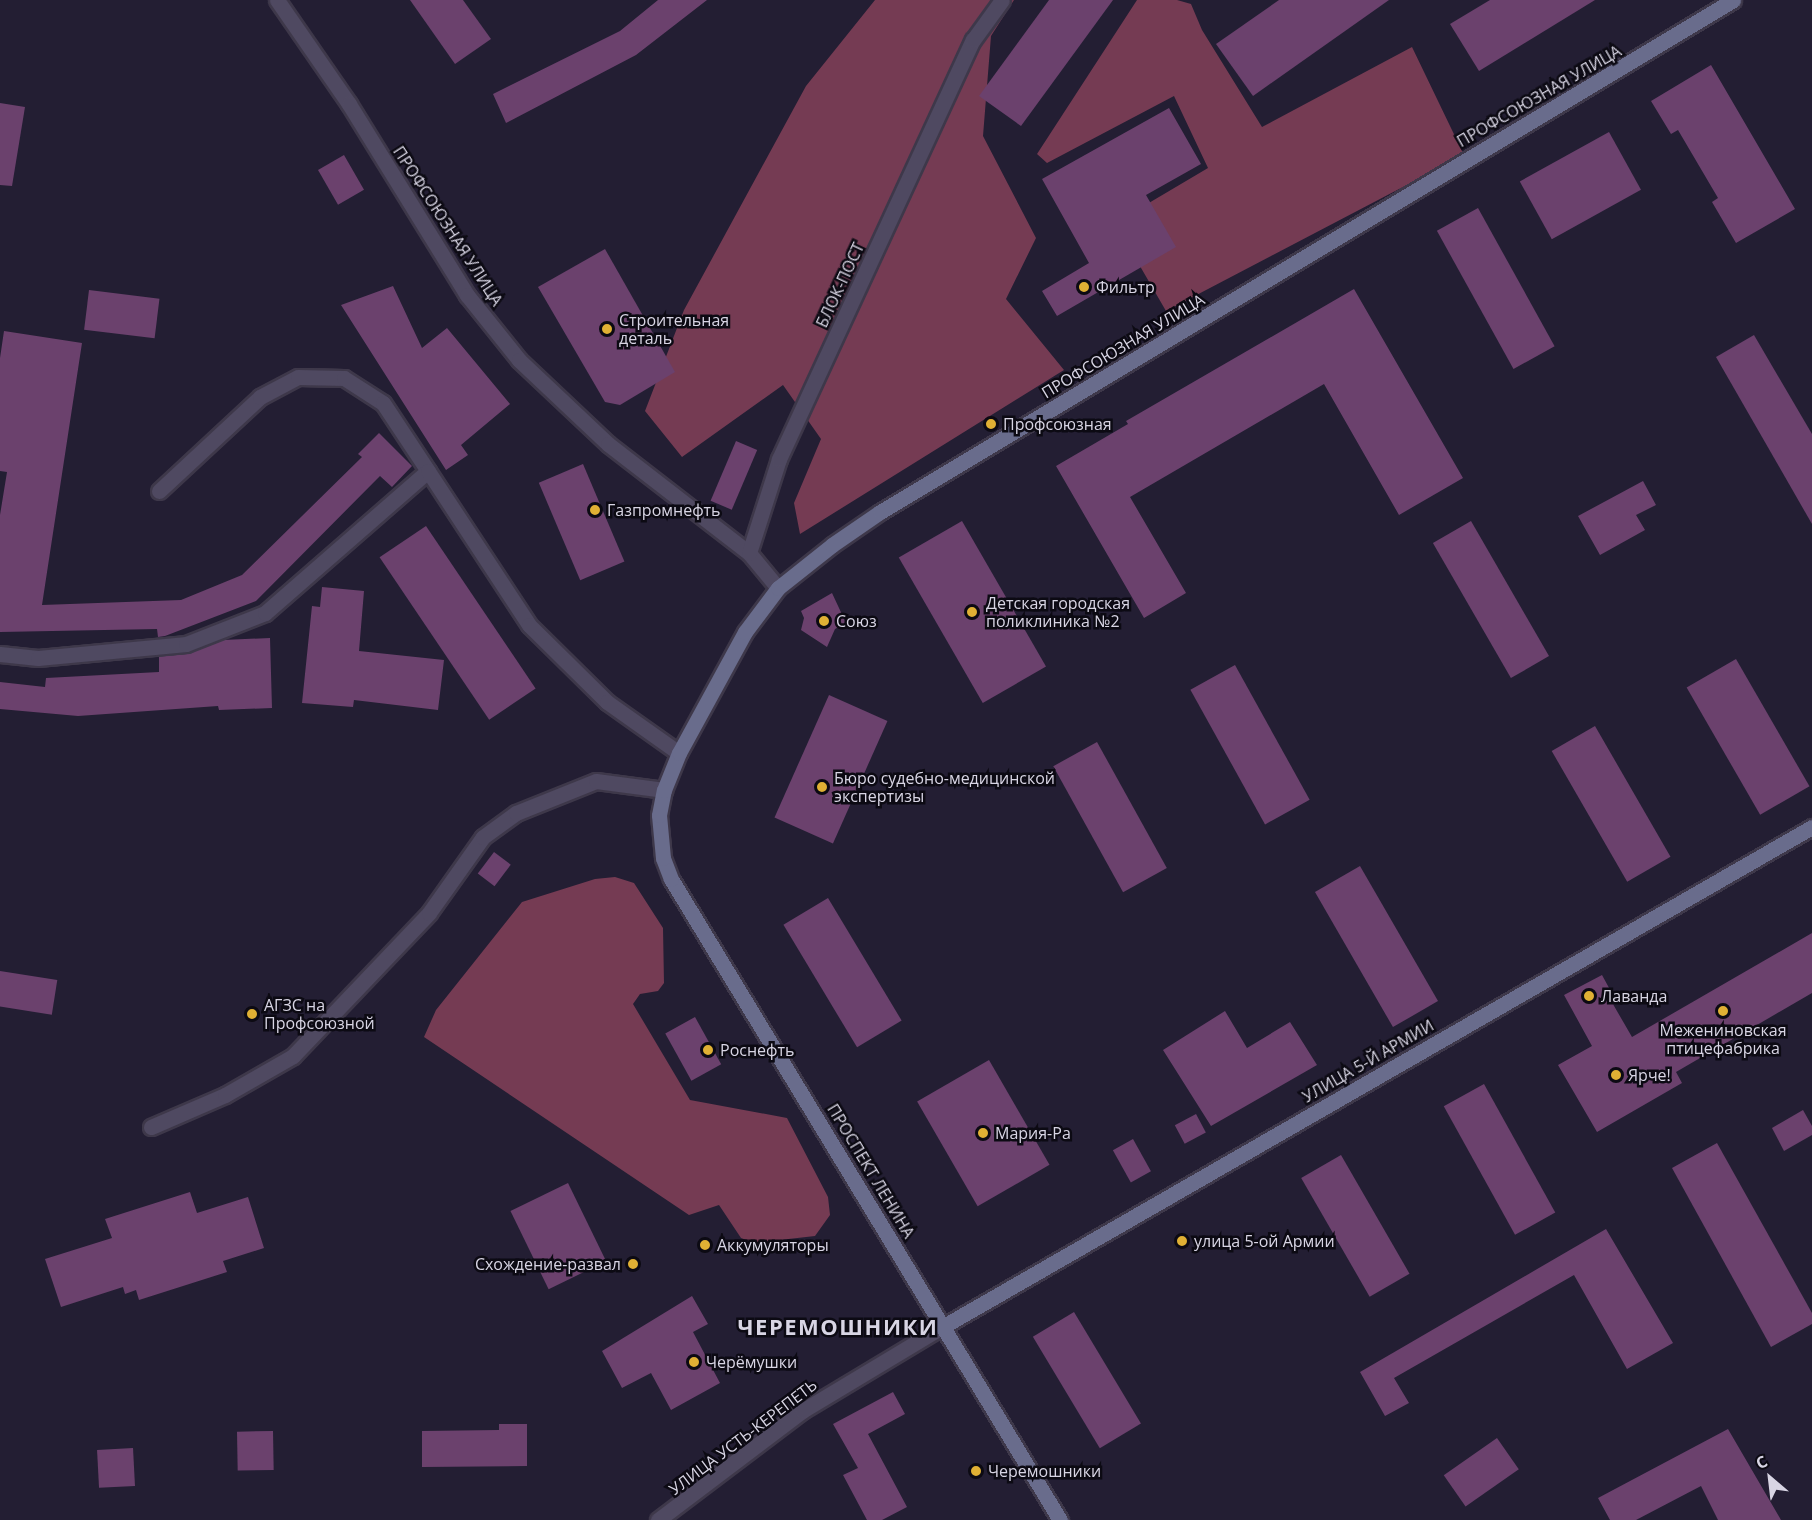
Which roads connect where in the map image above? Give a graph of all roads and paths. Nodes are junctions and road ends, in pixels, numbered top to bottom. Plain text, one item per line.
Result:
1 (277, 0) edge
2 (1002, 0) edge
3 (1733, 0) edge
4 (428, 471) junction
5 (159, 491) dead end
6 (749, 553) junction
7 (778, 588) junction
8 (0, 654) edge
9 (679, 753) junction
10 (664, 790) junction
11 (1812, 827) edge
12 (659, 837) joint
13 (151, 1127) dead end
14 (942, 1327) junction
15 (658, 1520) edge
16 (1060, 1520) edge

1 - 6 street, ПРОФСОЮЗНАЯ УЛИЦА
2 - 6 street, БЛОК-ПОСТ
3 - 7 main road, ПРОФСОЮЗНАЯ УЛИЦА
4 - 5 street
4 - 8 street
4 - 9 street
6 - 7 street
7 - 9 main road, ПРОФСОЮЗНАЯ УЛИЦА
9 - 10 main road, ПРОФСОЮЗНАЯ УЛИЦА
10 - 12 main road, ПРОФСОЮЗНАЯ УЛИЦА
10 - 13 street
11 - 14 main road, УЛИЦА 5-Й АРМИИ
12 - 14 main road, ПРОСПЕКТ ЛЕНИНА
14 - 15 street, УЛИЦА УСТЬ-КЕРЕПЕТЬ
14 - 16 main road, ПРОСПЕКТ ЛЕНИНА

